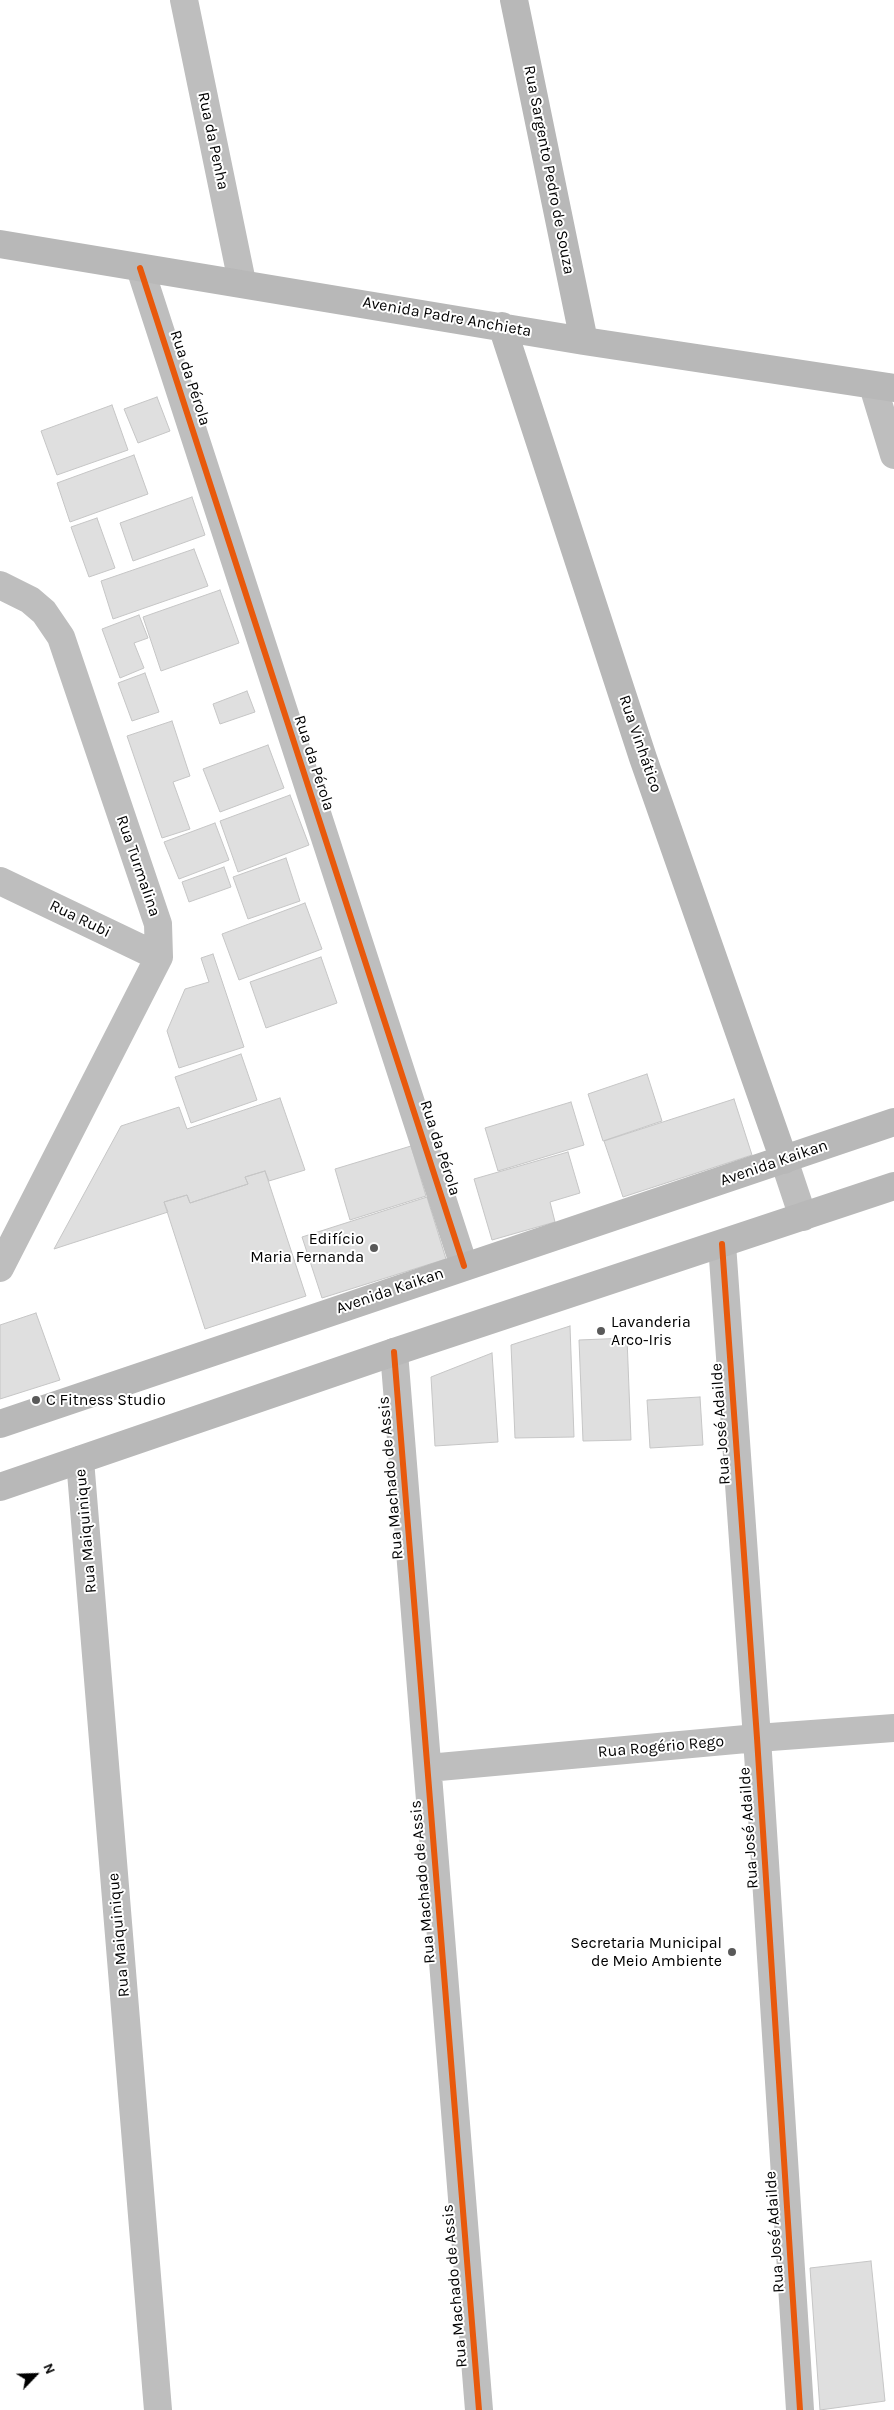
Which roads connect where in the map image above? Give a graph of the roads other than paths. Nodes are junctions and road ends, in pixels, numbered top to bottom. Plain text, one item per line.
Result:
1 (184, 0) edge
2 (514, 0) edge
3 (0, 244) edge
4 (140, 268) junction
5 (242, 282) junction
6 (502, 326) junction
7 (584, 341) junction
8 (884, 387) edge
9 (894, 455) edge
10 (0, 585) edge
11 (0, 881) edge
12 (159, 958) junction
13 (894, 1122) edge
14 (784, 1160) junction
15 (894, 1186) edge
16 (803, 1217) junction
17 (722, 1244) junction
18 (464, 1266) junction
19 (0, 1268) edge
20 (394, 1352) junction
21 (0, 1424) edge
22 (80, 1460) junction
23 (0, 1486) edge
24 (894, 1728) edge
25 (757, 1738) junction
26 (428, 1768) junction
27 (158, 2410) edge
28 (478, 2410) edge
29 (800, 2410) edge

1 - 5 street, Rua da Penha
2 - 7 street, Rua Sargento Pedro de Souza
3 - 4 street, Avenida Padre Anchieta
4 - 5 street, Avenida Padre Anchieta
4 - 18 street, Rua da Pérola
5 - 6 street, Avenida Padre Anchieta
6 - 7 street, Avenida Padre Anchieta
6 - 14 street, Rua Vinhático
7 - 8 street, Avenida Padre Anchieta
8 - 9 street
10 - 12 street, Rua Turmalina
11 - 12 street, Rua Rubi
12 - 19 street, Rua Turmalina
13 - 14 street, Avenida Kaikan
14 - 16 street
14 - 18 street, Avenida Kaikan
15 - 16 street
16 - 17 street
17 - 20 street
17 - 25 street, Rua José Adailde
18 - 21 street, Avenida Kaikan
20 - 22 street
20 - 26 street, Rua Machado de Assis
22 - 23 street
22 - 27 street, Rua Maiquinique
24 - 25 street, Rua Rogério Rego
25 - 26 street, Rua Rogério Rego
25 - 29 street, Rua José Adailde
26 - 28 street, Rua Machado de Assis

